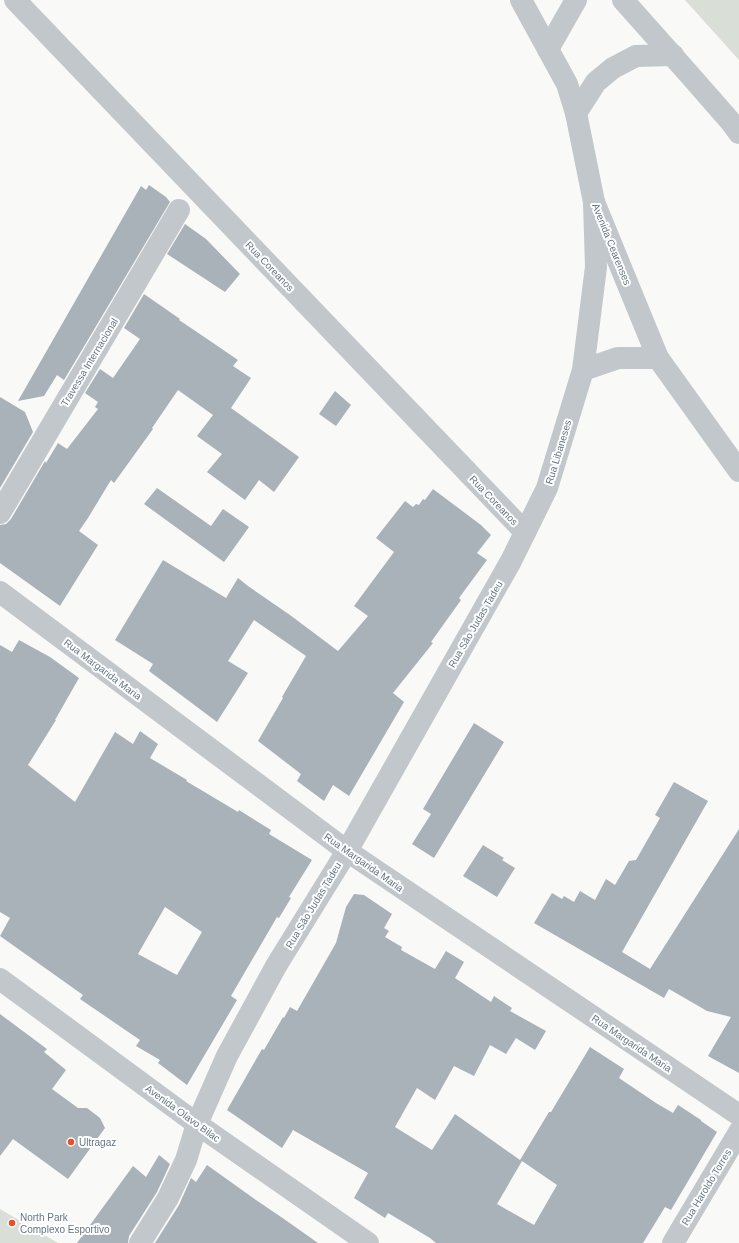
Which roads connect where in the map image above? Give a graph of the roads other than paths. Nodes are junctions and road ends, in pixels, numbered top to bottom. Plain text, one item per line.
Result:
1 (15, 0) edge
2 (521, 0) edge
3 (576, 0) edge
4 (622, 0) edge
5 (548, 49) junction
6 (673, 55) junction
7 (576, 113) junction
8 (739, 133) edge
9 (594, 202) junction
10 (178, 210) dead end
11 (658, 358) junction
12 (583, 370) junction
13 (739, 471) edge
14 (0, 513) edge
15 (525, 532) junction
16 (0, 592) edge
17 (347, 851) junction
18 (0, 979) edge
19 (739, 1116) edge
20 (197, 1124) junction
21 (739, 1132) edge
22 (140, 1243) edge
23 (368, 1243) edge
24 (673, 1243) edge

1 - 15 street, Rua Coreanos
2 - 5 street, Avenida Cearenses
3 - 5 street
4 - 6 street
5 - 7 street, Avenida Cearenses
6 - 7 street
6 - 8 street
7 - 9 street, Avenida Cearenses
9 - 11 street, Avenida Cearenses
9 - 12 street, Rua Libaneses
10 - 14 street, Travessa Internacional
11 - 12 street
11 - 13 street, Avenida Cearenses
12 - 15 street, Rua Libaneses
15 - 17 street, Rua São Judas Tadeu
16 - 17 street, Rua Margarida Maria
17 - 19 street, Rua Margarida Maria
17 - 20 street, Rua São Judas Tadeu
18 - 20 street, Avenida Olavo Bilac
20 - 22 street, Rua São Judas Tadeu
20 - 23 street, Avenida Olavo Bilac
21 - 24 street, Rua Haroldo Torres

